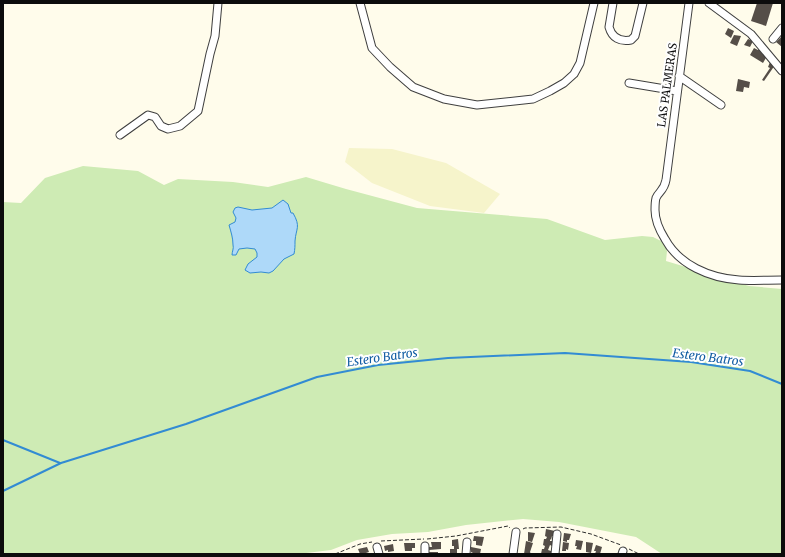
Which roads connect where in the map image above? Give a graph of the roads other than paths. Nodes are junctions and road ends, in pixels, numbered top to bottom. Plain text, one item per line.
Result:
1 (218, 3) edge
2 (360, 3) edge
3 (594, 3) edge
4 (613, 3) edge
5 (643, 3) edge
6 (689, 3) edge
7 (709, 3) edge
8 (782, 28) edge
9 (773, 39) dead end
10 (782, 71) edge
11 (679, 76) junction
12 (629, 83) dead end
13 (677, 91) junction
14 (721, 105) dead end
15 (120, 134) dead end
16 (782, 280) edge
17 (516, 532) road end
18 (557, 534) dead end
19 (467, 542) dead end
20 (425, 546) dead end
21 (425, 554) edge
22 (466, 554) edge
23 (513, 554) edge
24 (555, 554) edge

1 - 15 street
2 - 3 street
4 - 5 street
6 - 11 street, LAS PALMERAS
7 - 10 street
8 - 9 street
11 - 13 street, LAS PALMERAS
11 - 14 street
12 - 13 street
13 - 16 street, LAS PALMERAS
17 - 23 street
18 - 24 street
19 - 22 street
20 - 21 street

